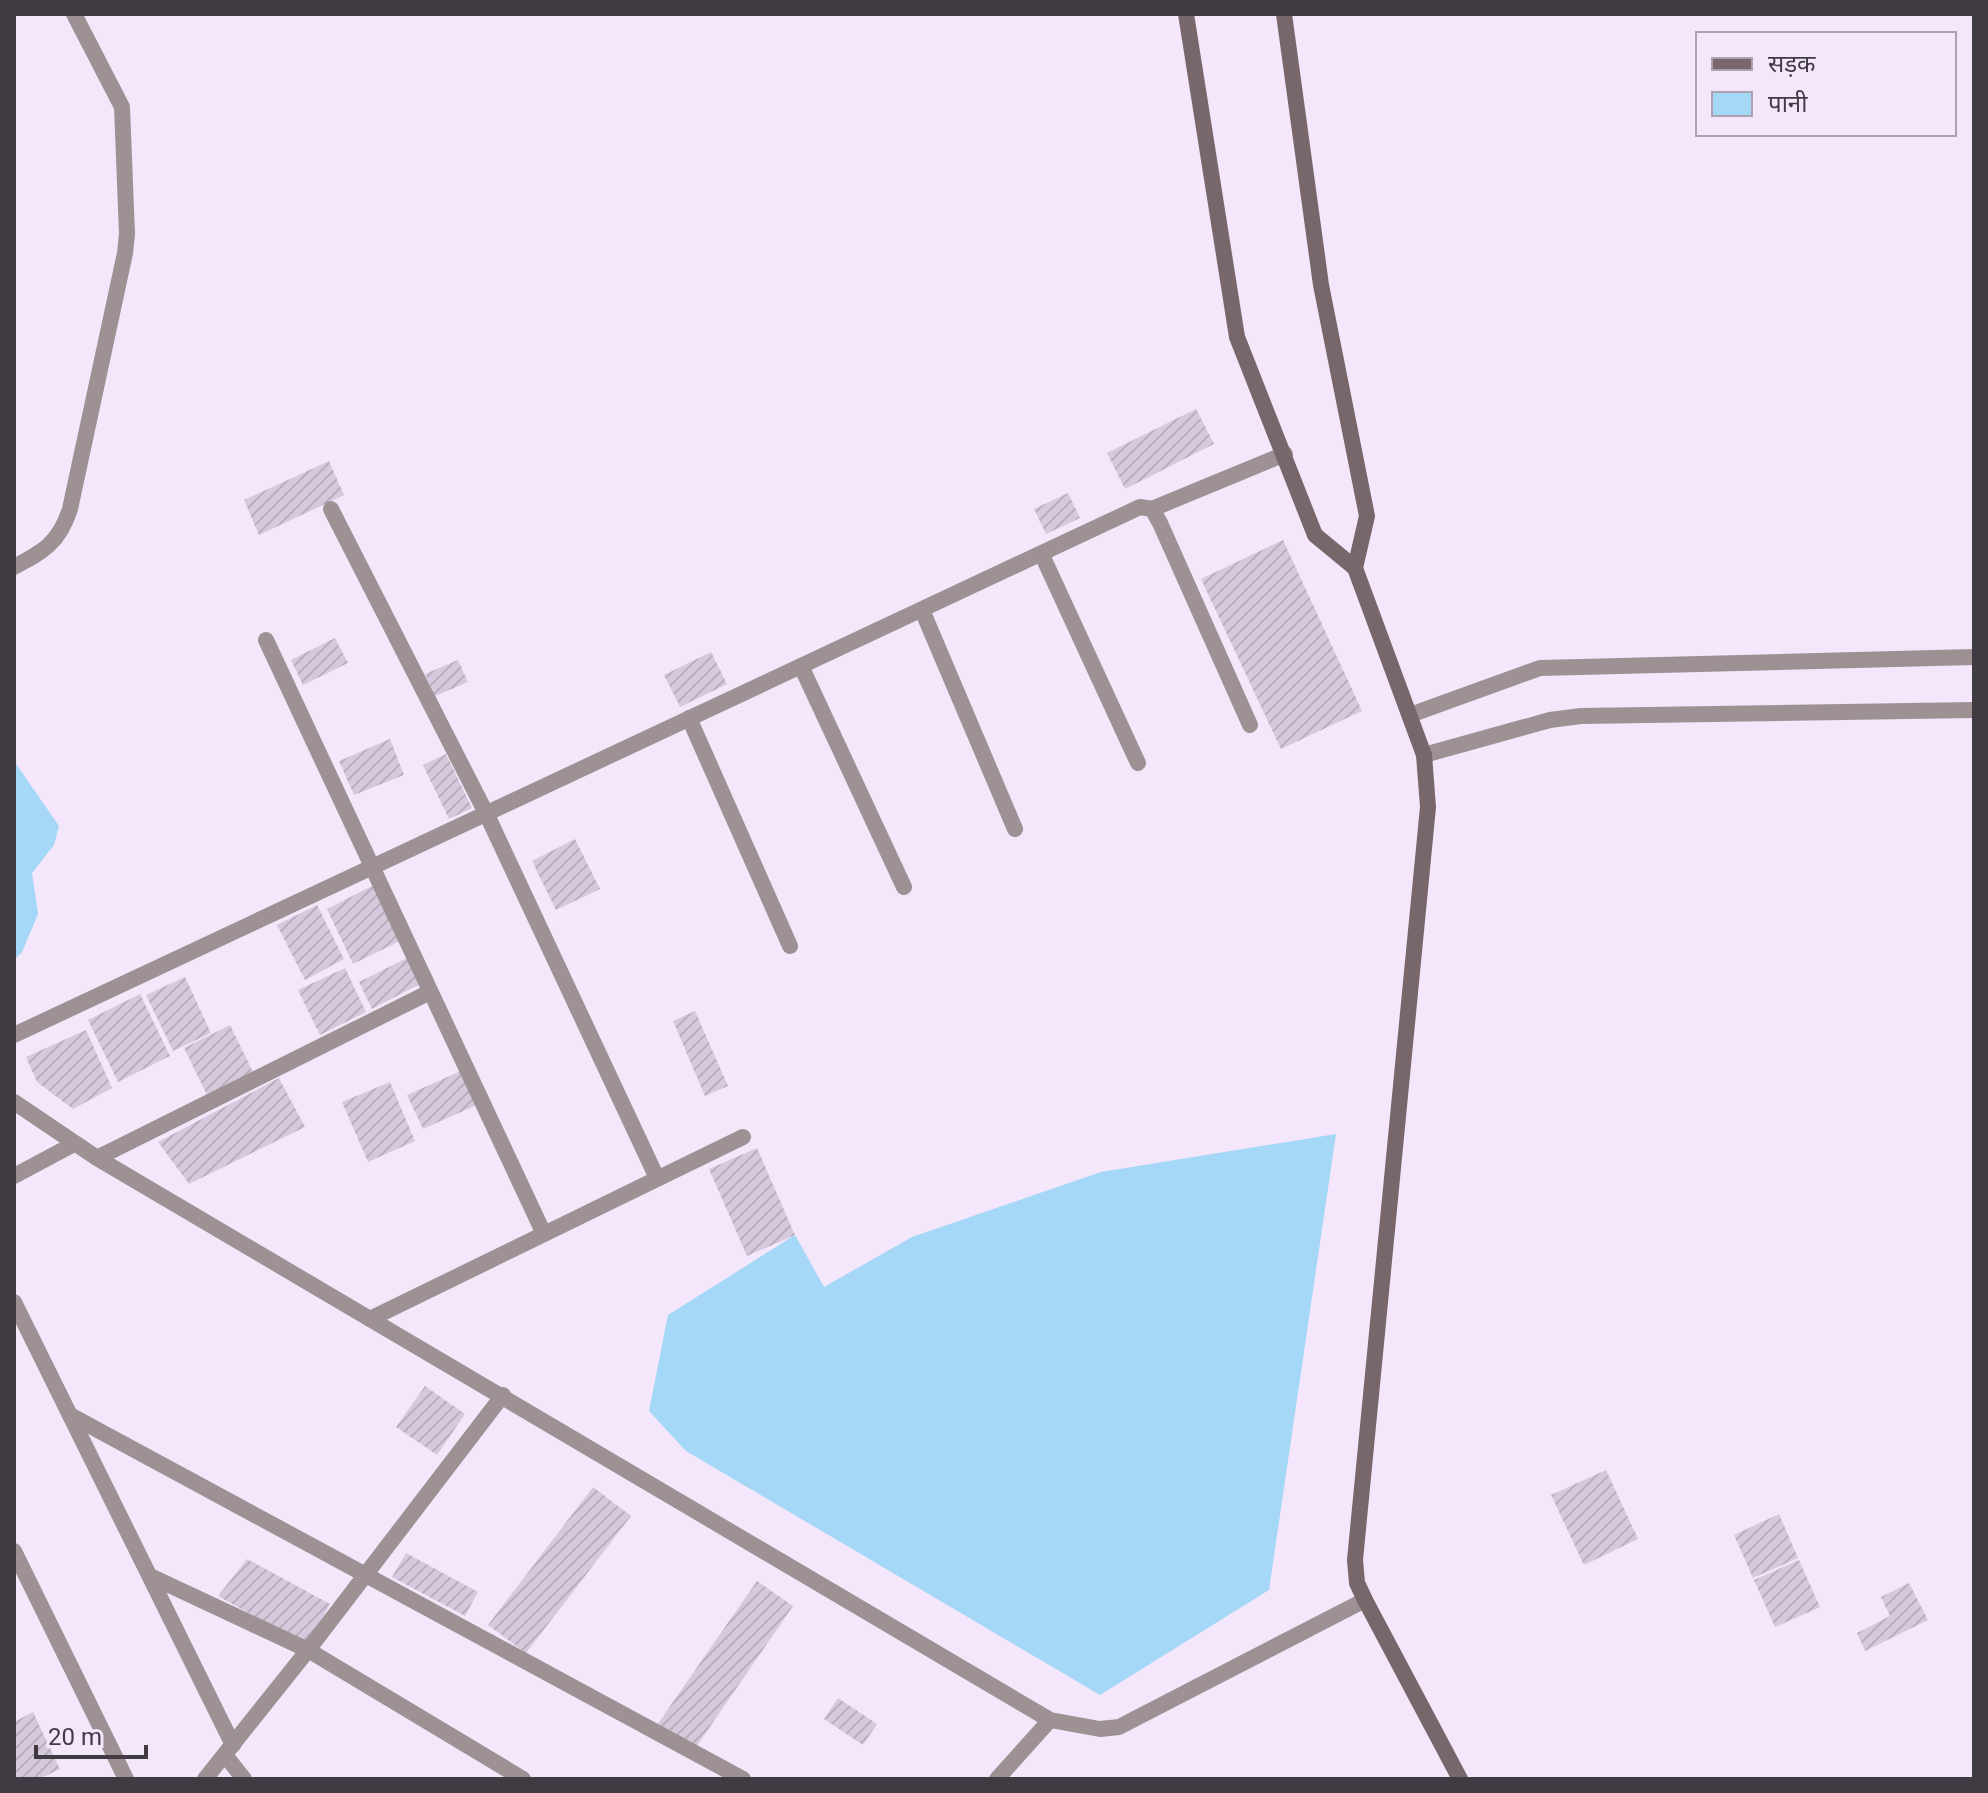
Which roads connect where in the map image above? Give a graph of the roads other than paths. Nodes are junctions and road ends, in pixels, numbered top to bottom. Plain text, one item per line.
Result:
1 (74, 14) edge
2 (1186, 14) edge
3 (1284, 14) edge
4 (1285, 454) junction
5 (331, 509) dead end
6 (1152, 509) junction
7 (1042, 555) junction
8 (14, 567) edge
9 (1355, 568) junction
10 (922, 610) junction
11 (266, 640) dead end
12 (1974, 657) edge
13 (801, 666) junction
14 (1974, 710) edge
15 (1410, 715) junction
16 (689, 718) junction
17 (1250, 725) dead end
18 (1424, 755) junction
19 (1138, 763) dead end
20 (487, 815) junction
21 (1015, 829) dead end
22 (372, 867) junction
23 (904, 887) dead end
24 (790, 946) dead end
25 (430, 992) junction
26 (14, 1035) edge
27 (14, 1102) edge
28 (743, 1137) dead end
29 (74, 1144) junction
30 (97, 1158) junction
31 (14, 1176) edge
32 (657, 1178) junction
33 (544, 1234) junction
34 (14, 1302) edge
35 (370, 1319) junction
36 (503, 1395) junction
37 (70, 1415) junction
38 (14, 1551) edge
39 (366, 1574) junction
40 (150, 1576) junction
41 (1365, 1600) junction
42 (308, 1650) junction
43 (1050, 1720) junction
44 (229, 1750) junction
45 (126, 1779) edge
46 (205, 1779) edge
47 (244, 1779) edge
48 (523, 1779) edge
49 (743, 1779) edge
50 (997, 1779) edge
51 (1460, 1779) edge

1 - 8 street
2 - 4 street
3 - 9 street
4 - 6 street
4 - 9 street
5 - 20 street
6 - 7 street
6 - 17 street
7 - 10 street
7 - 19 street
9 - 15 street
10 - 13 street
10 - 21 street
11 - 22 street
12 - 15 street
13 - 16 street
13 - 23 street
14 - 18 street
15 - 18 street
16 - 20 street
16 - 24 street
18 - 41 street
20 - 22 street
20 - 32 street
22 - 25 street
22 - 26 street
25 - 30 street
25 - 33 street
27 - 29 street
28 - 32 street
29 - 30 street
29 - 31 street
30 - 35 street
32 - 33 street
33 - 35 street
34 - 37 street
35 - 36 street
36 - 39 street
36 - 43 street
37 - 39 street
37 - 40 street
38 - 45 street
39 - 42 street
39 - 49 street
40 - 42 street
40 - 44 street
41 - 43 street
41 - 51 street
42 - 44 street
42 - 48 street
43 - 50 street
44 - 46 street
44 - 47 street

